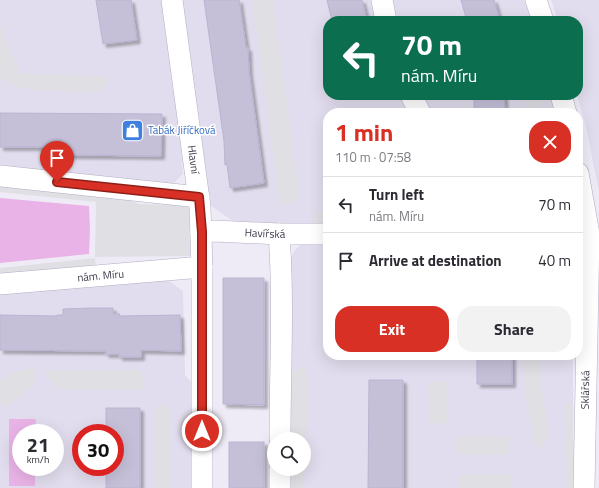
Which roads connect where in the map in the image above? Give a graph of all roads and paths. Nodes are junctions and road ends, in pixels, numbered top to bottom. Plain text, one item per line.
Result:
1 (172, 0) edge
2 (382, 0) edge
3 (536, 0) edge
4 (385, 16) edge
5 (541, 16) edge
6 (0, 176) edge
7 (199, 197) junction
8 (583, 201) edge
9 (202, 232) junction
10 (279, 234) junction
11 (323, 234) edge
12 (589, 234) edge
13 (202, 267) junction
14 (0, 284) edge
15 (280, 432) edge
16 (280, 476) edge
17 (202, 488) edge
18 (280, 488) edge
19 (584, 488) edge

1 - 7 street, Hlavní
2 - 4 street
3 - 5 street
6 - 7 street
7 - 9 street, Hlavní
8 - 12 street, Sklářská
9 - 10 street, Havířská
9 - 13 street, Hlavní
10 - 11 street, Havířská
10 - 15 street
12 - 19 street, Sklářská
13 - 14 street, nám. Míru
13 - 17 street, Hlavní
16 - 18 street

